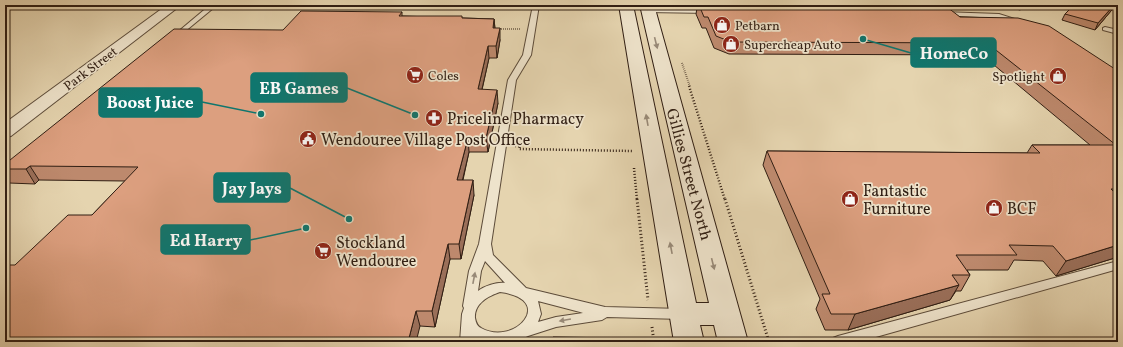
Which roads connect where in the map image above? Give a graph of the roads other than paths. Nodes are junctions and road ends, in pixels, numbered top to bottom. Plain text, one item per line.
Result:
1 (175, 5) edge
2 (214, 5) edge
3 (536, 5) edge
4 (626, 5) edge
5 (648, 8) edge
6 (716, 11) edge
7 (934, 13) edge
8 (1028, 25) edge
9 (1105, 29) dead end
10 (1118, 32) edge
11 (171, 40) edge
12 (5, 132) edge
13 (485, 244) junction
14 (1118, 265) edge
15 (522, 291) junction
16 (632, 313) junction
17 (683, 314) junction
18 (726, 314) junction
19 (468, 316) junction
20 (517, 336) edge
21 (467, 342) edge
22 (689, 342) edge
23 (733, 342) edge
24 (838, 342) edge

1 - 12 street, Park Street
2 - 11 lane
3 - 13 lane
17 -> 4 main road, Gillies Street North
5 - 6 lane
5 -> 18 main road, Gillies Street North
7 - 8 lane
9 - 10 lane
13 - 15 lane
19 -> 13 lane
14 - 24 lane
15 - 16 lane
15 - 19 lane
15 - 20 lane
16 - 17 lane
16 -> 20 lane
17 - 18 main road
17 - 22 main road, Gillies Street North
18 - 23 main road, Gillies Street North
19 - 20 lane
19 - 21 lane

